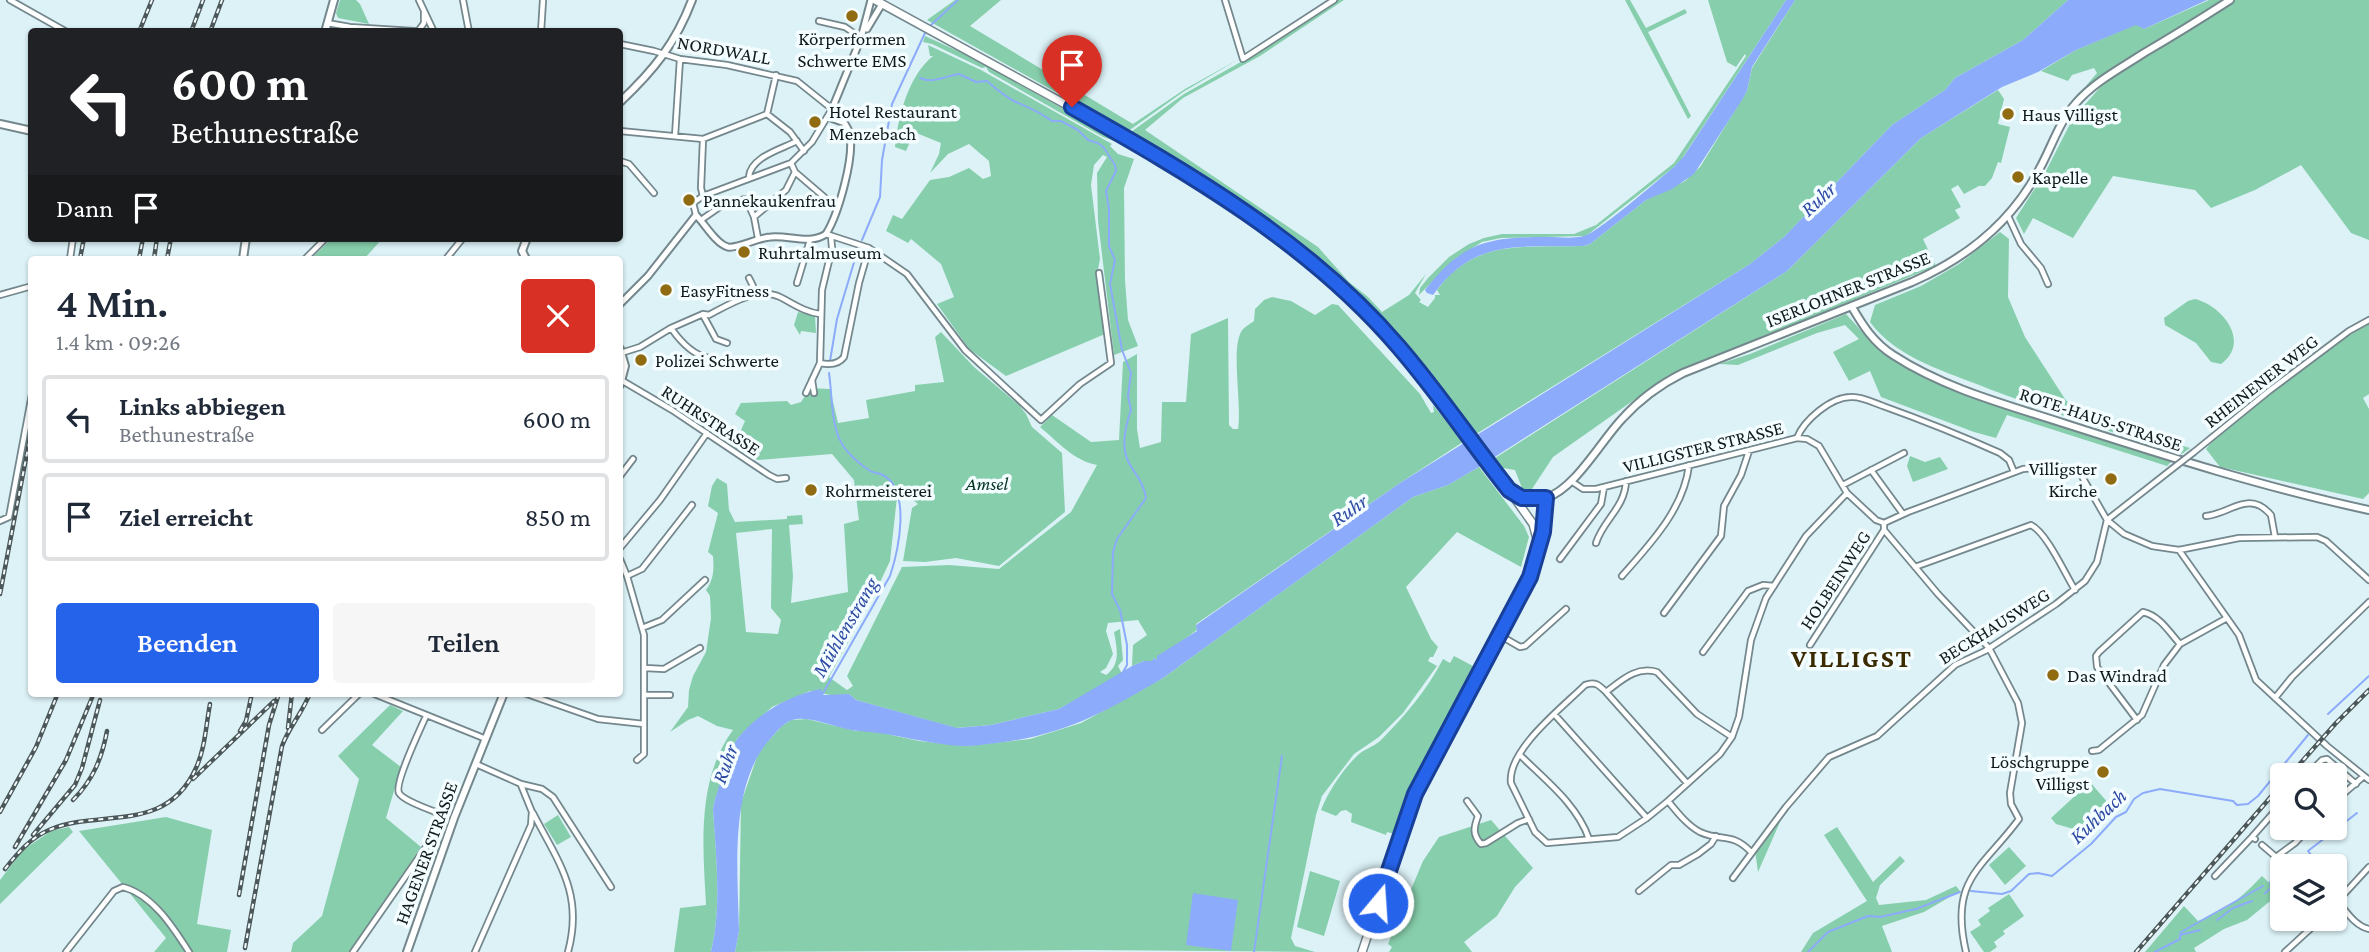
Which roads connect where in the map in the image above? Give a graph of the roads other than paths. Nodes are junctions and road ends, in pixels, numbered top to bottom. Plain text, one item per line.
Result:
1 (10, 0) edge
2 (334, 0) edge
3 (419, 0) edge
4 (463, 0) edge
5 (543, 0) edge
6 (692, 0) edge
7 (1224, 0) edge
8 (1334, 0) edge
9 (2230, 0) edge
10 (878, 1) edge
11 (424, 11) junction
12 (819, 21) dead end
13 (327, 23) junction
14 (60, 28) edge
15 (326, 28) edge
16 (368, 28) edge
17 (421, 28) edge
18 (430, 28) edge
19 (468, 28) edge
20 (541, 28) edge
21 (862, 38) junction
22 (623, 45) edge
23 (665, 55) junction
24 (680, 59) junction
25 (776, 75) junction
26 (623, 99) edge
27 (832, 109) junction
28 (767, 114) junction
29 (828, 117) junction
30 (845, 123) junction
31 (0, 124) edge
32 (28, 130) edge
33 (623, 131) edge
34 (675, 136) junction
35 (704, 139) junction
36 (797, 141) junction
37 (804, 150) junction
38 (623, 163) edge
39 (790, 163) junction
40 (795, 172) junction
41 (749, 177) junction
42 (653, 193) dead end
43 (703, 196) junction
44 (837, 208) junction
45 (2008, 216) junction
46 (754, 217) junction
47 (699, 218) junction
48 (829, 235) junction
49 (758, 238) junction
50 (810, 240) junction
51 (322, 242) edge
52 (460, 242) edge
53 (869, 248) junction
54 (308, 256) edge
55 (448, 256) edge
56 (1099, 273) dead end
57 (749, 278) dead end
58 (797, 283) dead end
59 (2048, 284) dead end
60 (28, 287) edge
61 (751, 294) junction
62 (0, 295) edge
63 (623, 301) edge
64 (1852, 307) junction
65 (706, 314) junction
66 (820, 314) junction
67 (2369, 320) edge
68 (671, 328) junction
69 (727, 343) dead end
70 (623, 350) edge
71 (709, 358) dead end
72 (820, 363) junction
73 (812, 379) junction
74 (623, 385) edge
75 (806, 393) dead end
76 (814, 393) dead end
77 (28, 415) edge
78 (706, 433) junction
79 (1797, 438) junction
80 (1749, 450) junction
81 (1904, 453) dead end
82 (633, 459) dead end
83 (1689, 465) junction
84 (1871, 470) junction
85 (623, 472) edge
86 (2014, 472) junction
87 (786, 478) dead end
88 (1571, 481) junction
89 (1626, 481) junction
90 (1843, 485) junction
91 (1604, 487) junction
92 (1509, 490) junction
93 (1847, 494) junction
94 (1546, 498) junction
95 (692, 505) dead end
96 (2369, 510) edge
97 (1903, 514) junction
98 (2206, 516) dead end
99 (2107, 520) junction
100 (0, 521) edge
101 (1884, 523) junction
102 (1884, 530) junction
103 (2275, 537) junction
104 (1596, 543) dead end
105 (623, 544) edge
106 (1539, 545) junction
107 (2179, 550) junction
108 (1560, 559) dead end
109 (623, 566) edge
110 (1915, 567) junction
111 (627, 576) junction
112 (1622, 576) dead end
113 (705, 580) dead end
114 (2369, 580) edge
115 (1774, 586) junction
116 (2075, 590) junction
117 (2369, 603) edge
118 (1566, 609) dead end
119 (1664, 613) dead end
120 (2227, 618) junction
121 (642, 628) junction
122 (1501, 635) junction
123 (2180, 644) junction
124 (1810, 645) dead end
125 (700, 648) dead end
126 (1989, 648) junction
127 (1703, 652) dead end
128 (645, 668) junction
129 (1606, 692) junction
130 (644, 695) junction
131 (670, 695) dead end
132 (356, 697) edge
133 (381, 697) edge
134 (503, 697) edge
135 (535, 697) edge
136 (2275, 698) junction
137 (1555, 715) junction
138 (426, 716) junction
139 (2137, 720) junction
140 (642, 724) junction
141 (321, 730) dead end
142 (1732, 737) junction
143 (487, 739) junction
144 (2092, 751) dead end
145 (1520, 755) junction
146 (637, 760) dead end
147 (476, 764) junction
148 (2347, 777) edge
149 (2367, 778) edge
150 (1687, 783) junction
151 (521, 784) junction
152 (2356, 784) junction
153 (2347, 791) edge
154 (1467, 801) dead end
155 (1668, 801) junction
156 (532, 812) junction
157 (1647, 818) junction
158 (2270, 818) edge
159 (1529, 819) junction
160 (1716, 836) junction
161 (1589, 839) junction
162 (2298, 840) edge
163 (2262, 845) dead end
164 (1751, 852) junction
165 (2369, 867) edge
166 (2215, 876) dead end
167 (1733, 878) dead end
168 (611, 887) dead end
169 (1639, 891) dead end
170 (2347, 891) edge
171 (2347, 914) edge
172 (2369, 929) edge
173 (2308, 931) edge
174 (66, 952) edge
175 (188, 952) edge
176 (352, 952) edge
177 (407, 952) edge
178 (475, 952) edge
179 (568, 952) edge
180 (1362, 952) edge
181 (1966, 952) edge
182 (2285, 952) edge

1 - 14 street
2 - 13 main road
3 - 11 street
4 - 19 street
5 - 20 street
6 - 23 main road
7 - 8 street
9 - 45 main road, ISERLOHNER STRASSE
10 - 21 street
10 - 21 street
10 - 92 main road
11 - 17 street
11 - 18 street
12 - 21 street
13 - 15 main road
13 - 16 street
21 - 27 street
22 - 23 street
23 - 24 street, NORDWALL
23 - 26 main road, NORDWALL
24 - 25 street, NORDWALL
24 - 34 street
25 - 27 street, NORDWALL
25 - 28 street
27 - 29 street
27 - 30 street
28 - 35 street
28 - 36 street
29 - 30 street
29 - 37 street
30 - 44 street
31 - 32 main road
33 - 34 street
34 - 35 street
35 - 43 street
36 - 37 street
36 - 41 street
37 - 39 street
38 - 42 street
39 - 40 street
39 - 41 street
40 - 44 street
40 - 46 street
41 - 43 street
43 - 47 street
44 - 48 street
45 - 59 street
45 - 64 main road, ISERLOHNER STRASSE
46 - 47 street
46 - 49 street
47 - 49 street
47 - 63 street
48 - 50 street
48 - 53 street
48 - 66 street
49 - 50 street
50 - 58 street
51 - 54 street
52 - 55 street
53 - 56 street
53 - 72 street
57 - 61 street
60 - 62 street
61 - 65 street
61 - 66 street
64 - 88 main road, ISERLOHNER STRASSE
64 - 96 main road, ROTE-HAUS-STRASSE
65 - 68 street
65 - 69 street
66 - 72 street
67 - 99 street, RHEINENER WEG, bridge
68 - 70 street
68 - 71 street
72 - 73 street
73 - 75 street
73 - 76 street
74 - 78 street, RUHRSTRASSE
77 - 100 street
78 - 87 street, RUHRSTRASSE
78 - 105 street
79 - 80 street, VILLIGSTER STRASSE
79 - 86 street
79 - 90 street, VILLIGSTER STRASSE
80 - 83 street, VILLIGSTER STRASSE
80 - 119 street
81 - 84 street
82 - 85 street
83 - 89 street, VILLIGSTER STRASSE
83 - 112 street
84 - 90 street
84 - 97 street
86 - 97 street
86 - 99 street
88 - 91 street, VILLIGSTER STRASSE
88 - 94 main road, ISERLOHNER STRASSE
89 - 91 street, VILLIGSTER STRASSE
89 - 104 street
90 - 93 street, VILLIGSTER STRASSE
91 - 108 street
92 - 94 main road
92 - 106 main road
93 - 101 street, VILLIGSTER STRASSE
93 - 115 street
94 - 106 main road
95 - 111 street
97 - 101 street
98 - 103 street
99 - 107 street
99 - 116 street, BECKHAUSWEG
101 - 102 street
102 - 110 street
102 - 124 street, HOLBEINWEG
103 - 107 street
103 - 114 street
106 - 122 main road
107 - 120 street
109 - 111 street
110 - 116 street
110 - 126 street
111 - 121 street
113 - 121 street
115 - 127 street
115 - 142 street
116 - 126 street, BECKHAUSWEG
117 - 136 street
118 - 122 street
120 - 123 street
120 - 136 street
121 - 128 street
122 - 180 main road
123 - 139 street
123 - 139 street
125 - 128 street
126 - 164 street, BECKHAUSWEG
126 - 181 street
128 - 130 street
129 - 137 street
129 - 142 street
129 - 150 street
130 - 131 street
130 - 140 street
132 - 141 street
133 - 138 street
134 - 143 main road, HAGENER STRASSE
135 - 140 street
136 - 149 street
137 - 145 street
137 - 157 street
138 - 143 street
138 - 176 street
139 - 144 street
140 - 146 street
142 - 150 street
143 - 147 main road, HAGENER STRASSE
145 - 159 street
145 - 161 street
147 - 151 street, HAGENER STRASSE
147 - 177 main road, HAGENER STRASSE
148 - 152 street
149 - 152 street
150 - 155 street
151 - 156 street
151 - 168 street, HAGENER STRASSE
152 - 153 street
154 - 159 street
155 - 157 street
155 - 160 street
156 - 178 street
156 - 179 street
157 - 161 street
158 - 166 street
159 - 161 street
160 - 164 street
160 - 169 street
162 - 163 street
164 - 167 street, BECKHAUSWEG
165 - 170 street
171 - 172 street
173 - 182 street
174 - 175 street

